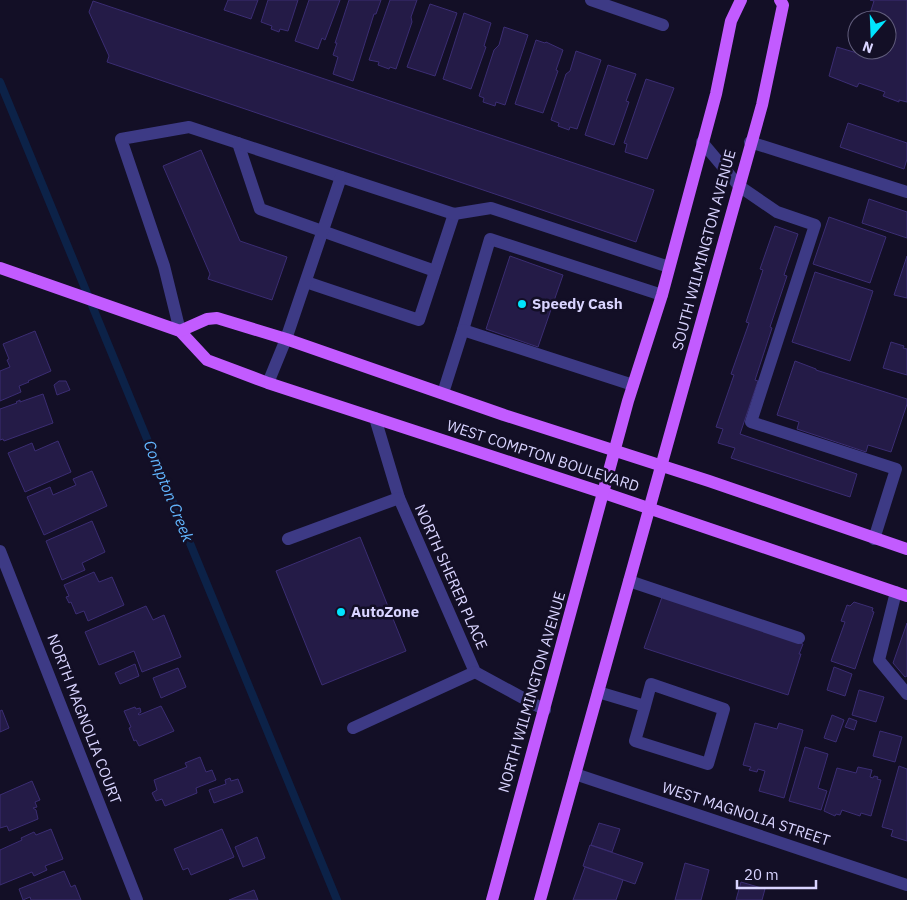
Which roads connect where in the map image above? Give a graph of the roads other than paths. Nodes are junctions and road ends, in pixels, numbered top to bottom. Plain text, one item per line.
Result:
1 (591, 0) edge
2 (741, 0) edge
3 (780, 0) edge
4 (662, 24) dead end
5 (702, 142) junction
6 (750, 142) junction
7 (238, 143) junction
8 (341, 177) junction
9 (739, 186) junction
10 (907, 192) edge
11 (454, 214) junction
12 (323, 232) junction
13 (0, 268) edge
14 (669, 268) junction
15 (435, 271) junction
16 (306, 282) junction
17 (662, 295) junction
18 (463, 330) junction
19 (180, 331) junction
20 (286, 339) junction
21 (268, 383) junction
22 (633, 385) junction
23 (443, 393) junction
24 (375, 418) junction
25 (615, 451) junction
26 (661, 464) junction
27 (604, 493) junction
28 (399, 498) junction
29 (650, 508) junction
30 (288, 539) dead end
31 (874, 539) junction
32 (907, 549) edge
33 (0, 551) edge
34 (629, 581) junction
35 (902, 594) edge
36 (799, 638) dead end
37 (475, 672) junction
38 (598, 692) junction
39 (907, 694) edge
40 (644, 706) junction
41 (545, 710) junction
42 (353, 728) dead end
43 (575, 774) junction
44 (907, 885) edge
45 (137, 900) edge
46 (492, 900) edge
47 (540, 900) edge

1 - 4 street
2 - 5 main road, SOUTH WILMINGTON AVENUE
3 - 6 main road, SOUTH WILMINGTON AVENUE
5 - 9 street
5 - 14 main road, SOUTH WILMINGTON AVENUE
6 - 9 main road, SOUTH WILMINGTON AVENUE
6 - 10 street
7 - 8 street
7 - 12 street
7 - 19 street
8 - 11 street
8 - 12 street
9 - 26 main road, SOUTH WILMINGTON AVENUE
9 - 31 street
11 - 14 street
11 - 15 street
12 - 15 street
12 - 16 street
13 - 19 main road, WEST COMPTON BOULEVARD
14 - 17 main road, SOUTH WILMINGTON AVENUE
15 - 16 street
16 - 20 street
17 - 18 street
17 - 22 main road, SOUTH WILMINGTON AVENUE
18 - 22 street
18 - 23 street
19 - 20 main road, WEST COMPTON BOULEVARD
19 - 21 main road, WEST COMPTON BOULEVARD
20 - 21 street
20 - 23 main road, WEST COMPTON BOULEVARD
21 - 24 main road, WEST COMPTON BOULEVARD
22 - 25 main road, SOUTH WILMINGTON AVENUE
23 - 25 main road, WEST COMPTON BOULEVARD
24 - 27 main road, WEST COMPTON BOULEVARD
24 - 28 street, NORTH SHERER PLACE
25 - 26 main road, WEST COMPTON BOULEVARD
25 - 27 main road, SOUTH WILMINGTON AVENUE
26 - 29 main road, SOUTH WILMINGTON AVENUE
26 - 31 main road, WEST COMPTON BOULEVARD
27 - 29 main road, WEST COMPTON BOULEVARD
27 - 41 main road, NORTH WILMINGTON AVENUE
28 - 30 street
28 - 37 street, NORTH SHERER PLACE
29 - 34 main road
29 - 35 main road, WEST COMPTON BOULEVARD
31 - 32 main road, WEST COMPTON BOULEVARD
33 - 45 street, NORTH MAGNOLIA COURT
34 - 36 street
34 - 38 main road
35 - 39 street
37 - 41 street, NORTH SHERER PLACE
37 - 42 street
38 - 40 street
38 - 43 main road
40 - 40 street
41 - 46 main road, NORTH WILMINGTON AVENUE
43 - 44 street, WEST MAGNOLIA STREET
43 - 47 main road

